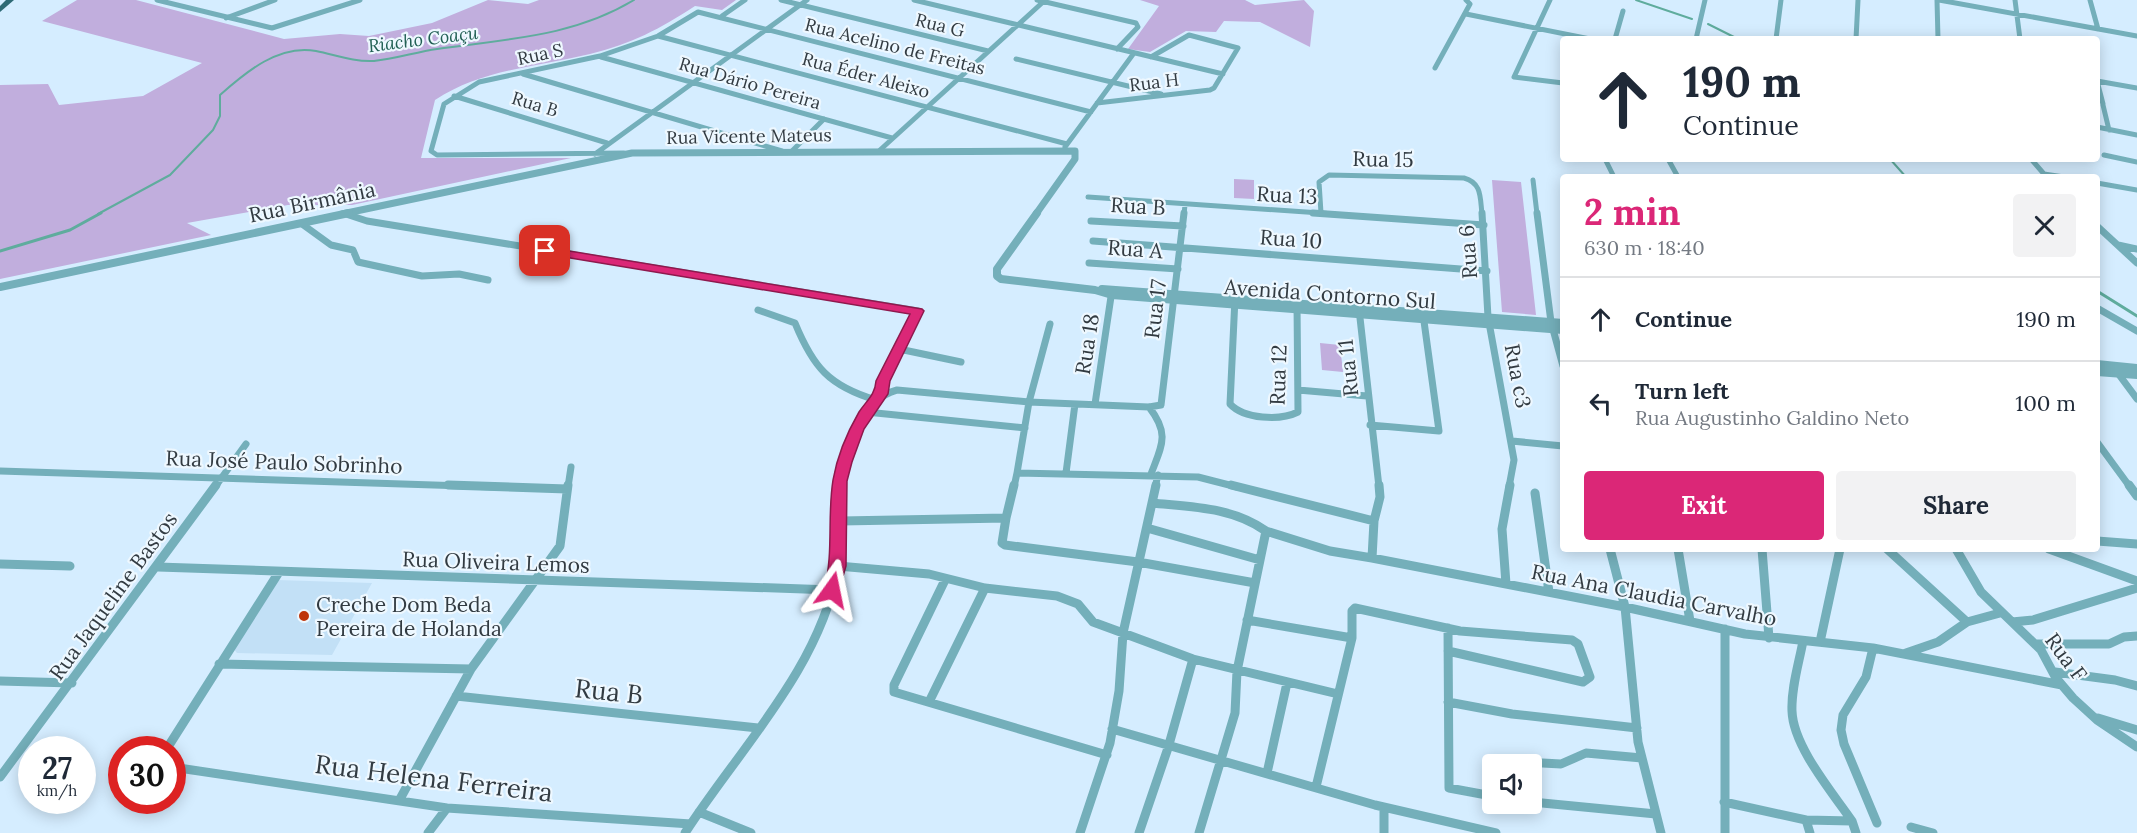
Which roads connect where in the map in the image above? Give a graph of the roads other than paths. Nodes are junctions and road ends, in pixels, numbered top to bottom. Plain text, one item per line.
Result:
1 (9, 0) edge
2 (157, 0) edge
3 (275, 0) edge
4 (360, 0) edge
5 (745, 0) edge
6 (781, 0) edge
7 (807, 0) edge
8 (914, 0) edge
9 (1466, 0) edge
10 (1550, 0) edge
11 (1705, 0) edge
12 (1781, 0) edge
13 (1858, 0) edge
14 (1938, 0) edge
15 (2015, 0) edge
16 (2090, 0) edge
17 (1040, 1) edge
18 (800, 5) junction
19 (0, 10) edge
20 (1623, 10) dead end
21 (1466, 14) junction
22 (2017, 14) junction
23 (692, 15) joint
24 (722, 16) junction
25 (226, 18) junction
26 (1017, 25) junction
27 (2095, 28) junction
28 (766, 29) junction
29 (1538, 29) junction
30 (658, 36) junction
31 (1574, 36) edge
32 (1616, 36) edge
33 (1697, 36) edge
34 (1776, 36) edge
35 (1856, 36) edge
36 (1938, 36) edge
37 (2019, 36) edge
38 (2095, 36) edge
39 (2137, 36) edge
40 (1116, 49) junction
41 (988, 51) junction
42 (1134, 53) junction
43 (730, 55) junction
44 (600, 56) junction
45 (1151, 57) junction
46 (1016, 59) dead end
47 (1435, 68) dead end
48 (521, 74) junction
49 (1222, 74) junction
50 (959, 78) junction
51 (1113, 81) junction
52 (692, 82) junction
53 (2100, 82) edge
54 (1560, 83) edge
55 (2137, 88) edge
56 (2100, 93) edge
57 (1166, 95) junction
58 (454, 96) junction
59 (1097, 104) junction
60 (927, 106) junction
61 (651, 112) junction
62 (1091, 112) junction
63 (824, 119) junction
64 (2100, 128) edge
65 (2109, 130) junction
66 (2137, 135) edge
67 (892, 138) junction
68 (607, 143) junction
69 (1066, 146) junction
70 (880, 150) junction
71 (782, 151) junction
72 (792, 151) junction
73 (596, 153) junction
74 (632, 153) junction
75 (2104, 155) dead end
76 (586, 162) junction
77 (2034, 162) edge
78 (2137, 162) edge
79 (2045, 174) edge
80 (1533, 180) dead end
81 (2100, 184) edge
82 (1478, 185) joint
83 (2137, 190) edge
84 (1088, 197) dead end
85 (1185, 205) junction
86 (1321, 213) junction
87 (346, 214) junction
88 (1091, 221) dead end
89 (302, 224) junction
90 (1484, 225) junction
91 (1183, 226) junction
92 (2100, 229) edge
93 (1093, 241) dead end
94 (2118, 245) junction
95 (1181, 248) junction
96 (2137, 249) edge
97 (1089, 263) dead end
98 (2137, 263) edge
99 (1178, 269) junction
100 (1487, 271) junction
101 (488, 280) dead end
102 (0, 287) edge
103 (1112, 292) junction
104 (1174, 297) junction
105 (1234, 301) junction
106 (1297, 306) junction
107 (758, 309) dead end
108 (2100, 310) edge
109 (1359, 311) junction
110 (2100, 315) edge
111 (2110, 315) junction
112 (1423, 316) junction
113 (1489, 321) junction
114 (1050, 324) dead end
115 (1556, 327) edge
116 (2137, 331) edge
117 (899, 349) junction
118 (1560, 349) edge
119 (961, 362) dead end
120 (2100, 364) edge
121 (2112, 366) junction
122 (2137, 368) edge
123 (2100, 372) edge
124 (2119, 374) junction
125 (2137, 375) edge
126 (1298, 390) junction
127 (1367, 396) junction
128 (879, 397) junction
129 (2137, 399) edge
130 (1029, 402) junction
131 (1076, 404) junction
132 (1095, 404) junction
133 (1149, 407) junction
134 (866, 412) junction
135 (1370, 425) junction
136 (1025, 428) junction
137 (1512, 441) junction
138 (246, 444) dead end
139 (1560, 446) edge
140 (2100, 446) edge
141 (571, 467) dead end
142 (0, 471) edge
143 (1017, 473) junction
144 (1066, 474) junction
145 (1154, 474) junction
146 (221, 478) junction
147 (567, 489) junction
148 (1535, 494) dead end
149 (2134, 494) edge
150 (1152, 502) junction
151 (1006, 518) junction
152 (841, 521) junction
153 (1374, 521) junction
154 (1147, 528) junction
155 (1266, 531) junction
156 (2100, 541) edge
157 (2137, 544) edge
158 (1611, 552) edge
159 (1678, 552) edge
160 (1762, 552) edge
161 (1839, 552) edge
162 (1890, 552) edge
163 (1958, 552) edge
164 (2057, 552) edge
165 (1372, 558) junction
166 (1260, 561) junction
167 (1138, 562) junction
168 (0, 564) edge
169 (70, 566) dead end
170 (838, 566) junction
171 (158, 567) junction
172 (279, 572) junction
173 (945, 580) junction
174 (2137, 581) edge
175 (533, 582) junction
176 (1255, 583) junction
177 (1506, 584) junction
178 (984, 588) junction
179 (2137, 588) edge
180 (832, 590) junction
181 (1549, 592) junction
182 (1625, 607) junction
183 (2000, 613) junction
184 (1247, 620) junction
185 (1689, 621) junction
186 (1967, 622) junction
187 (2012, 622) junction
188 (1448, 628) junction
189 (1725, 629) junction
190 (1123, 633) junction
191 (2137, 636) edge
192 (1352, 638) junction
193 (1769, 638) junction
194 (1803, 641) junction
195 (1820, 642) junction
196 (2035, 644) junction
197 (1873, 648) junction
198 (1448, 651) junction
199 (1904, 654) junction
200 (1193, 659) junction
201 (219, 664) junction
202 (471, 669) junction
203 (1237, 671) junction
204 (2055, 672) junction
205 (0, 681) edge
206 (72, 683) junction
207 (1287, 683) junction
208 (2062, 685) junction
209 (2137, 686) edge
210 (1338, 694) junction
211 (456, 696) junction
212 (929, 702) junction
213 (1448, 702) junction
214 (2094, 717) junction
215 (758, 728) junction
216 (1637, 728) junction
217 (1112, 729) junction
218 (2137, 730) edge
219 (175, 736) edge
220 (1169, 744) junction
221 (2137, 747) edge
222 (1107, 755) junction
223 (1642, 758) junction
224 (1221, 762) junction
225 (1542, 763) edge
226 (186, 769) edge
227 (1267, 773) junction
228 (0, 777) edge
229 (1316, 787) junction
230 (1482, 794) edge
231 (400, 799) junction
232 (1724, 802) junction
233 (1542, 803) edge
234 (1384, 807) junction
235 (447, 808) junction
236 (699, 812) junction
237 (1656, 814) junction
238 (1806, 820) junction
239 (1852, 821) junction
240 (1877, 823) dead end
241 (1911, 827) dead end
242 (688, 829) edge
243 (428, 833) edge
244 (751, 833) edge
245 (1080, 833) edge
246 (1139, 833) edge
247 (1199, 833) edge
248 (1384, 833) edge
249 (1496, 833) edge
250 (1661, 833) edge
251 (1725, 833) edge
252 (1810, 833) edge
253 (1856, 833) edge
254 (1933, 833) edge

1 - 19 highway
2 - 25 street
3 - 25 street
4 - 25 street
5 - 24 street
6 - 18 street, Rua G
7 - 18 street
8 - 26 street
9 - 21 street
10 - 29 street
11 - 33 street
12 - 34 street
13 - 35 street
14 - 22 street
14 - 36 street
15 - 22 street
16 - 27 street
17 - 26 street
17 - 40 street
18 - 28 street
18 - 41 street, Rua G
20 - 32 street
21 - 29 street
21 - 47 street
22 - 27 street
22 - 37 street
23 - 24 street, Rua Acelino de Freitas
23 - 30 street, Rua S
24 - 28 street, Rua Acelino de Freitas
26 - 40 street
26 - 41 street
27 - 38 street
27 - 39 street
28 - 43 street
28 - 50 street, Rua Acelino de Freitas
29 - 31 street
29 - 54 street
30 - 43 street, Rua Éder Aleixo
30 - 44 street, Rua S
40 - 42 street
41 - 50 street
42 - 45 street
42 - 51 street
43 - 52 street
43 - 60 street, Rua Éder Aleixo
44 - 48 street, Rua S
44 - 52 street, Rua Dário Pereira
45 - 49 street
45 - 49 street
46 - 51 street
48 - 58 street, Rua S
48 - 61 street
49 - 57 street, Rua H
50 - 60 street
50 - 62 street, Rua Acelino de Freitas
51 - 57 street
51 - 59 street
52 - 61 street
52 - 63 street, Rua Dário Pereira
53 - 55 street
56 - 65 street
57 - 59 street, Rua H
58 - 68 street, Rua B
58 - 73 street, Rua Vicente Mateus
59 - 62 street
60 - 67 street
60 - 69 street, Rua Éder Aleixo
61 - 68 street
61 - 71 street
62 - 69 street
63 - 67 street, Rua Dário Pereira
63 - 72 street
64 - 65 street
65 - 66 street
67 - 70 street
68 - 73 street
69 - 70 street, Rua Vicente Mateus
69 - 103 street, Avenida Contorno Sul
70 - 72 street, Rua Vicente Mateus
71 - 72 street, Rua Vicente Mateus
71 - 74 street, Rua Vicente Mateus
73 - 74 street, Rua Vicente Mateus
73 - 76 street
74 - 76 street, Rua Birmânia
75 - 78 street
76 - 87 street, Rua Birmânia
77 - 79 street
80 - 115 street
81 - 83 street
82 - 86 street, Rua 15
82 - 90 street, Rua 6
84 - 85 street, Rua 13
85 - 86 street, Rua 13
85 - 91 street, Rua 17
86 - 90 street, Rua 13
87 - 89 street, Rua Birmânia
87 - 117 street
88 - 91 street, Rua B
89 - 101 street
89 - 102 street, Rua Birmânia
90 - 100 street, Rua 6
91 - 95 street, Rua 17
92 - 94 street
93 - 95 street, Rua 10
94 - 96 street
94 - 98 street
95 - 99 street, Rua 17
95 - 100 street, Rua 10
97 - 99 street, Rua A
99 - 104 street, Rua 17
100 - 113 street, Rua 6
103 - 104 street, Avenida Contorno Sul
103 - 132 street, Rua 18
104 - 105 street, Avenida Contorno Sul
104 - 133 street, Rua 17
105 - 106 street, Avenida Contorno Sul
105 - 126 street, Rua 12
106 - 109 street, Avenida Contorno Sul
106 - 126 street, Rua 12
107 - 128 street
108 - 111 street
109 - 112 street, Avenida Contorno Sul
109 - 127 street, Rua 11
110 - 111 street
111 - 116 street
112 - 113 street, Avenida Contorno Sul
112 - 135 street
113 - 115 street, Avenida Contorno Sul
113 - 137 street, Rua c3
114 - 130 street
115 - 118 street
117 - 119 street
117 - 128 street
120 - 121 street
121 - 122 street
121 - 124 street
123 - 124 street
124 - 125 street
124 - 129 street
126 - 127 street
127 - 135 street, Rua 11
128 - 130 street
128 - 134 street
130 - 131 street
130 - 136 street
131 - 132 street
131 - 144 street
132 - 133 street
133 - 145 street
134 - 136 street
134 - 152 street
135 - 153 street
136 - 143 street
137 - 139 street
137 - 177 street, Rua c3
138 - 146 street, Rua Jaqueline Bastos
140 - 149 street
141 - 147 street
142 - 146 street, Rua José Paulo Sobrinho
143 - 144 street
143 - 151 street
144 - 145 street
145 - 150 street
145 - 153 street
146 - 147 street, Rua José Paulo Sobrinho
146 - 171 street, Rua Jaqueline Bastos
147 - 175 street
148 - 181 street
150 - 154 street
150 - 155 street, Rua Ana Claudia Carvalho
151 - 152 street
151 - 167 street
152 - 170 street
153 - 165 street
154 - 166 street
154 - 167 street
155 - 165 street, Rua Ana Claudia Carvalho
155 - 166 street
156 - 157 street
158 - 182 street
159 - 185 street
160 - 193 street
161 - 195 street
162 - 186 street
163 - 183 street, Rua F
164 - 174 street
165 - 177 street, Rua Ana Claudia Carvalho
166 - 176 street
167 - 176 street
167 - 190 street
168 - 169 street
170 - 173 street
170 - 180 street
171 - 172 street, Rua Oliveira Lemos
171 - 206 street, Rua Jaqueline Bastos
172 - 175 street, Rua Oliveira Lemos
172 - 201 street
173 - 178 street
173 - 212 street
175 - 180 street, Rua Oliveira Lemos
175 - 202 street
176 - 184 street
177 - 181 street, Rua Ana Claudia Carvalho
178 - 190 street
178 - 212 street
179 - 187 street
180 - 215 street
181 - 182 street, Rua Ana Claudia Carvalho
182 - 185 street, Rua Ana Claudia Carvalho
182 - 216 street
183 - 186 street
183 - 187 street, Rua F
184 - 192 street
184 - 203 street
185 - 189 street, Rua Ana Claudia Carvalho
186 - 199 street
187 - 196 street, Rua F
188 - 192 street
188 - 198 street
188 - 198 street
189 - 193 street, Rua Ana Claudia Carvalho
189 - 232 street
190 - 200 street
190 - 217 street
191 - 196 street
192 - 210 street
193 - 194 street, Rua Ana Claudia Carvalho
194 - 195 street, Rua Ana Claudia Carvalho
194 - 239 street
195 - 197 street, Rua Ana Claudia Carvalho
196 - 204 street, Rua F
197 - 199 street, Rua Ana Claudia Carvalho
197 - 240 street
198 - 213 street
199 - 208 street, Rua Ana Claudia Carvalho
200 - 203 street
200 - 220 street
201 - 202 street
201 - 219 street
202 - 211 street
203 - 207 street
203 - 224 street
204 - 208 street, Rua F
204 - 209 street
205 - 206 street
206 - 228 street, Rua Jaqueline Bastos
207 - 210 street
207 - 227 street
208 - 214 street, Rua F
210 - 229 street
211 - 215 street, Rua B
211 - 231 street
212 - 222 street
213 - 216 street
213 - 230 street
214 - 218 street
214 - 221 street, Rua F
215 - 236 street
216 - 223 street
217 - 220 street
217 - 222 street
220 - 224 street
220 - 246 street
222 - 245 street
223 - 225 street
223 - 237 street
224 - 227 street
224 - 247 street
226 - 231 street, Rua Helena Ferreira
227 - 229 street
229 - 234 street
231 - 235 street, Rua Helena Ferreira
232 - 238 street
232 - 251 street
233 - 237 street
234 - 248 street
234 - 249 street
235 - 242 street, Rua Helena Ferreira
235 - 243 street
236 - 242 street
236 - 244 street
237 - 250 street
238 - 239 street
238 - 252 street
239 - 253 street
241 - 254 street

